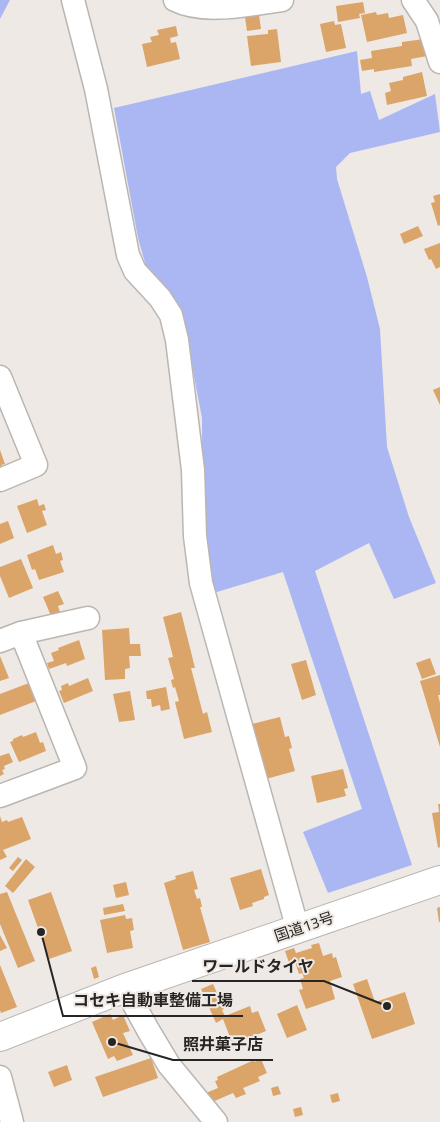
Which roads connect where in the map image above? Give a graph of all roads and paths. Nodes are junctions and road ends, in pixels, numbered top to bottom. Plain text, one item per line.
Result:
1 (73, 0) edge
2 (175, 0) edge
3 (282, 0) edge
4 (413, 0) edge
5 (440, 62) edge
6 (0, 378) edge
7 (0, 480) edge
8 (88, 618) dead end
9 (10, 637) edge
10 (0, 796) edge
11 (440, 880) edge
12 (298, 930) junction
13 (125, 988) junction
14 (0, 1037) edge
15 (0, 1077) edge
16 (12, 1122) edge
17 (216, 1122) edge

1 - 12 street
2 - 3 street
4 - 5 street
6 - 7 street
8 - 9 street
9 - 10 street
11 - 12 highway, 国道13号
12 - 13 highway, 国道13号
13 - 14 highway, 国道13号
13 - 17 street
15 - 16 street

